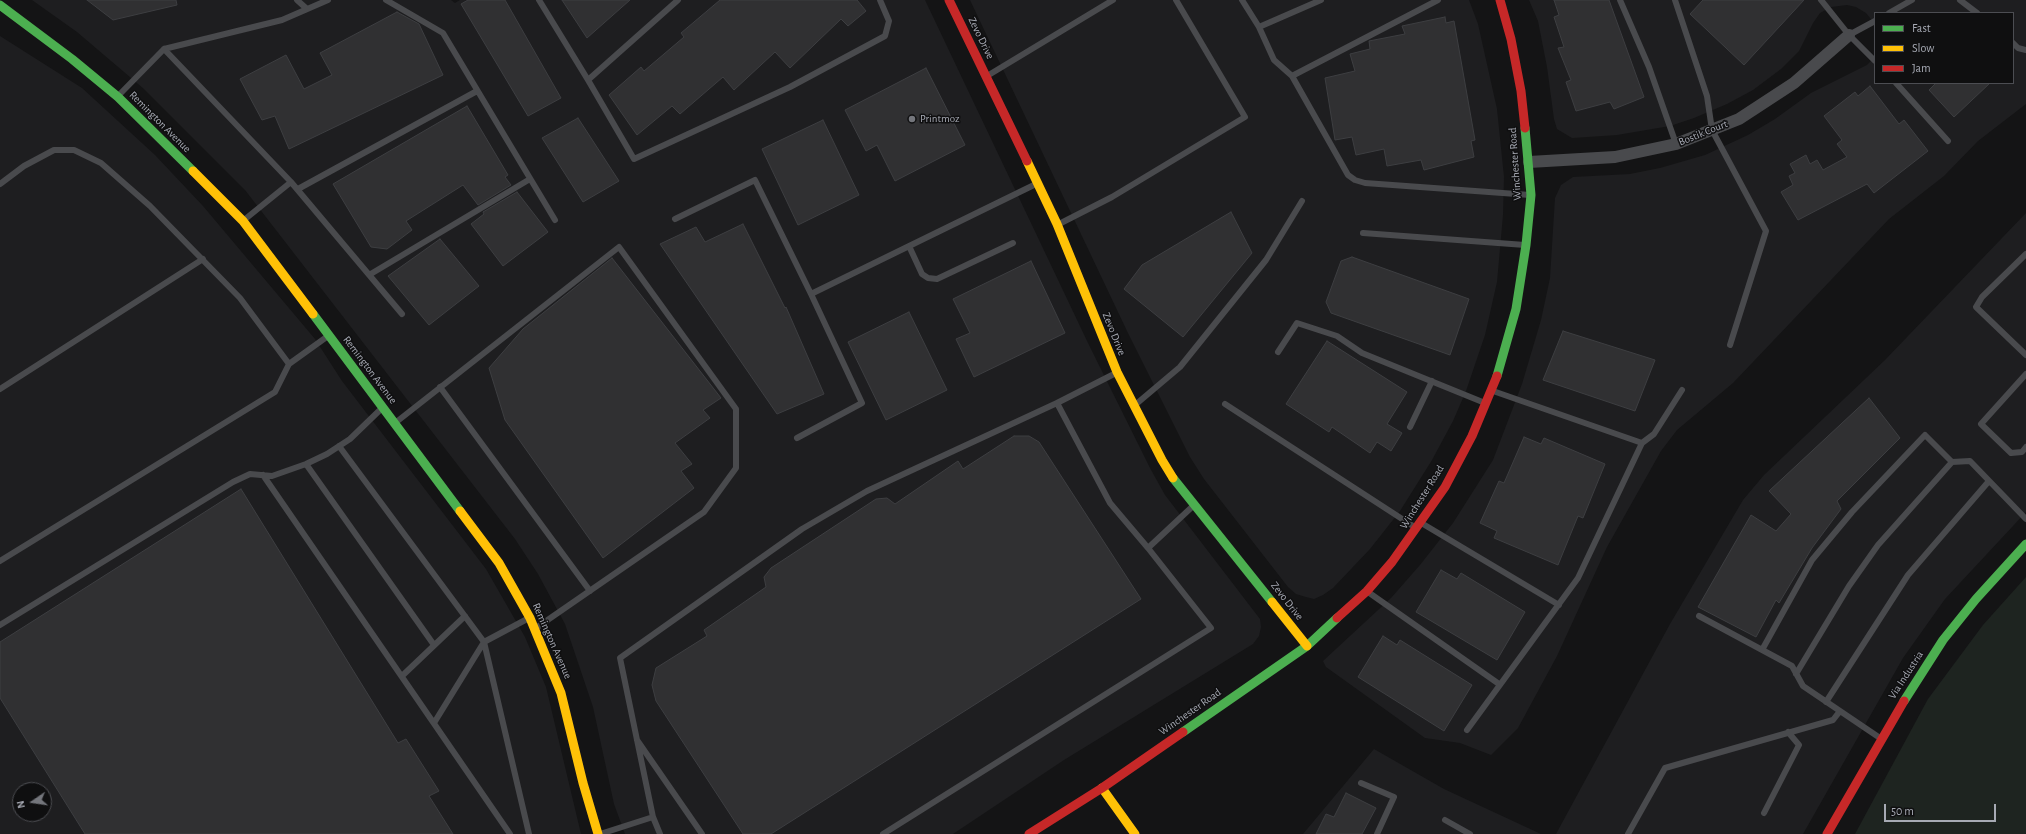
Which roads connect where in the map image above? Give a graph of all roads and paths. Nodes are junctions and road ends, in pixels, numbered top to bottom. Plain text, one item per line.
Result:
1 (297, 0) edge
2 (328, 0) edge
3 (386, 0) edge
4 (539, 0) edge
5 (678, 0) edge
6 (880, 0) edge
7 (949, 0) edge
8 (1113, 0) edge
9 (1176, 0) edge
10 (1242, 0) edge
11 (1321, 0) edge
12 (1438, 0) edge
13 (1500, 0) edge
14 (1620, 0) edge
15 (1675, 0) edge
16 (1821, 0) edge
17 (1912, 0) edge
18 (1960, 0) edge
19 (0, 5) edge
20 (307, 9) junction
21 (1891, 12) edge
22 (1976, 12) edge
23 (1874, 22) edge
24 (1259, 27) junction
25 (1849, 36) junction
26 (2014, 44) edge
27 (164, 49) junction
28 (2026, 50) edge
29 (1874, 61) edge
30 (986, 76) junction
31 (1292, 76) junction
32 (588, 80) junction
33 (1897, 84) edge
34 (477, 91) junction
35 (118, 97) junction
36 (1712, 130) junction
37 (1948, 141) dead end
38 (1676, 144) junction
39 (1529, 162) junction
40 (530, 179) junction
41 (290, 182) junction
42 (1037, 183) junction
43 (0, 184) edge
44 (298, 189) junction
45 (1531, 195) junction
46 (1302, 201) dead end
47 (675, 219) dead end
48 (555, 220) dead end
49 (243, 221) junction
50 (1057, 224) junction
51 (1363, 233) dead end
52 (1013, 243) dead end
53 (1526, 245) junction
54 (909, 246) junction
55 (2026, 254) edge
56 (203, 259) junction
57 (369, 275) junction
58 (811, 294) junction
59 (402, 314) dead end
60 (328, 335) junction
61 (1730, 345) dead end
62 (1278, 352) dead end
63 (2026, 355) edge
64 (289, 364) junction
65 (1117, 372) junction
66 (2026, 374) edge
67 (1432, 381) junction
68 (440, 387) junction
69 (0, 389) edge
70 (1492, 390) junction
71 (1682, 390) dead end
72 (1057, 403) junction
73 (1226, 404) dead end
74 (1486, 404) junction
75 (1134, 406) junction
76 (383, 408) junction
77 (395, 423) junction
78 (1410, 427) dead end
79 (797, 438) dead end
80 (1642, 443) junction
81 (340, 446) junction
82 (2026, 447) edge
83 (1952, 462) junction
84 (306, 464) junction
85 (263, 475) junction
86 (1989, 481) junction
87 (1195, 504) junction
88 (2026, 519) edge
89 (1419, 526) junction
90 (2026, 544) edge
91 (1148, 548) junction
92 (0, 561) edge
93 (590, 591) junction
94 (1367, 591) junction
95 (1559, 605) junction
96 (465, 616) junction
97 (1699, 616) dead end
98 (530, 618) junction
99 (0, 625) edge
100 (535, 629) junction
101 (484, 642) junction
102 (434, 645) junction
103 (1307, 646) junction
104 (1762, 650) junction
105 (1796, 674) junction
106 (402, 676) junction
107 (1499, 684) junction
108 (1826, 702) junction
109 (1840, 711) junction
110 (434, 723) junction
111 (1467, 730) dead end
112 (1788, 732) junction
113 (635, 736) junction
114 (1881, 739) junction
115 (1361, 783) dead end
116 (1102, 788) junction
117 (1764, 813) dead end
118 (652, 817) junction
119 (1445, 820) dead end
120 (510, 834) edge
121 (529, 834) edge
122 (599, 834) edge
123 (660, 834) edge
124 (702, 834) edge
125 (883, 834) edge
126 (1029, 834) edge
127 (1135, 834) edge
128 (1377, 834) edge
129 (1470, 834) edge
130 (1628, 834) edge
131 (1827, 834) edge

1 - 20 lane
2 - 20 lane
3 - 34 lane
4 - 32 lane
5 - 32 lane
6 - 32 lane
7 - 30 street, Zevo Drive
8 - 30 lane
9 - 50 lane
10 - 24 lane
11 - 24 lane
12 - 31 lane
13 - 39 street, Winchester Road
14 - 38 lane
15 - 36 lane
16 - 25 lane
17 - 21 lane
18 - 22 lane
19 - 35 street, Remington Avenue
20 - 27 lane
23 - 25 lane
24 - 31 lane
25 - 29 lane
25 - 36 street, Bostik Court
26 - 28 lane
27 - 35 lane
27 - 41 lane
30 - 42 street, Zevo Drive
31 - 45 lane
33 - 37 lane
34 - 40 lane
34 - 44 lane
35 - 49 street, Remington Avenue
36 - 38 street, Bostik Court
36 - 61 lane
38 - 39 street, Bostik Court
39 - 45 street, Winchester Road
40 - 48 lane
40 - 57 lane
41 - 44 lane
41 - 49 lane
42 - 50 street, Zevo Drive
42 - 54 lane
43 - 56 lane
44 - 57 lane
45 - 53 street, Winchester Road
46 - 75 lane
47 - 58 lane
49 - 60 street, Remington Avenue
50 - 65 street, Zevo Drive
51 - 53 lane
52 - 54 lane
53 - 70 street, Winchester Road
54 - 58 lane
55 - 63 lane
56 - 64 lane
56 - 69 lane
57 - 59 lane
58 - 79 lane
60 - 64 lane
60 - 76 street, Remington Avenue
62 - 67 lane
64 - 92 lane
65 - 72 lane
65 - 75 street, Zevo Drive
66 - 82 lane
67 - 74 lane
67 - 78 lane
68 - 77 lane
68 - 93 lane
68 - 93 lane
70 - 74 street, Winchester Road
70 - 80 lane
71 - 80 lane
72 - 91 lane
72 - 113 lane
73 - 89 lane
74 - 89 street, Winchester Road
75 - 87 street, Zevo Drive
76 - 77 street, Remington Avenue
76 - 81 lane
77 - 98 street, Remington Avenue
80 - 95 lane
81 - 84 lane
81 - 96 lane
83 - 86 lane
83 - 104 lane
83 - 105 lane
84 - 85 lane
84 - 102 lane
85 - 99 lane
85 - 106 lane
86 - 88 lane
86 - 108 lane
87 - 91 lane
87 - 103 street, Zevo Drive
89 - 94 street, Winchester Road
89 - 95 lane
90 - 114 street, Via Industria
91 - 125 lane
93 - 100 lane
94 - 103 street, Winchester Road
94 - 107 lane
95 - 107 lane
96 - 101 lane
96 - 102 lane
97 - 104 lane
98 - 100 street, Remington Avenue
98 - 101 lane
100 - 122 street, Remington Avenue
101 - 110 lane
101 - 121 lane
102 - 106 lane
103 - 116 street, Winchester Road
104 - 105 lane
105 - 108 lane
106 - 110 lane
107 - 111 lane
108 - 109 lane
109 - 112 lane
109 - 114 lane
110 - 120 lane
112 - 117 lane
112 - 130 lane
113 - 118 lane
113 - 124 lane
114 - 131 street, Via Industria
115 - 128 lane
116 - 126 street, Winchester Road
116 - 127 street
118 - 122 lane
118 - 123 lane
119 - 129 lane

